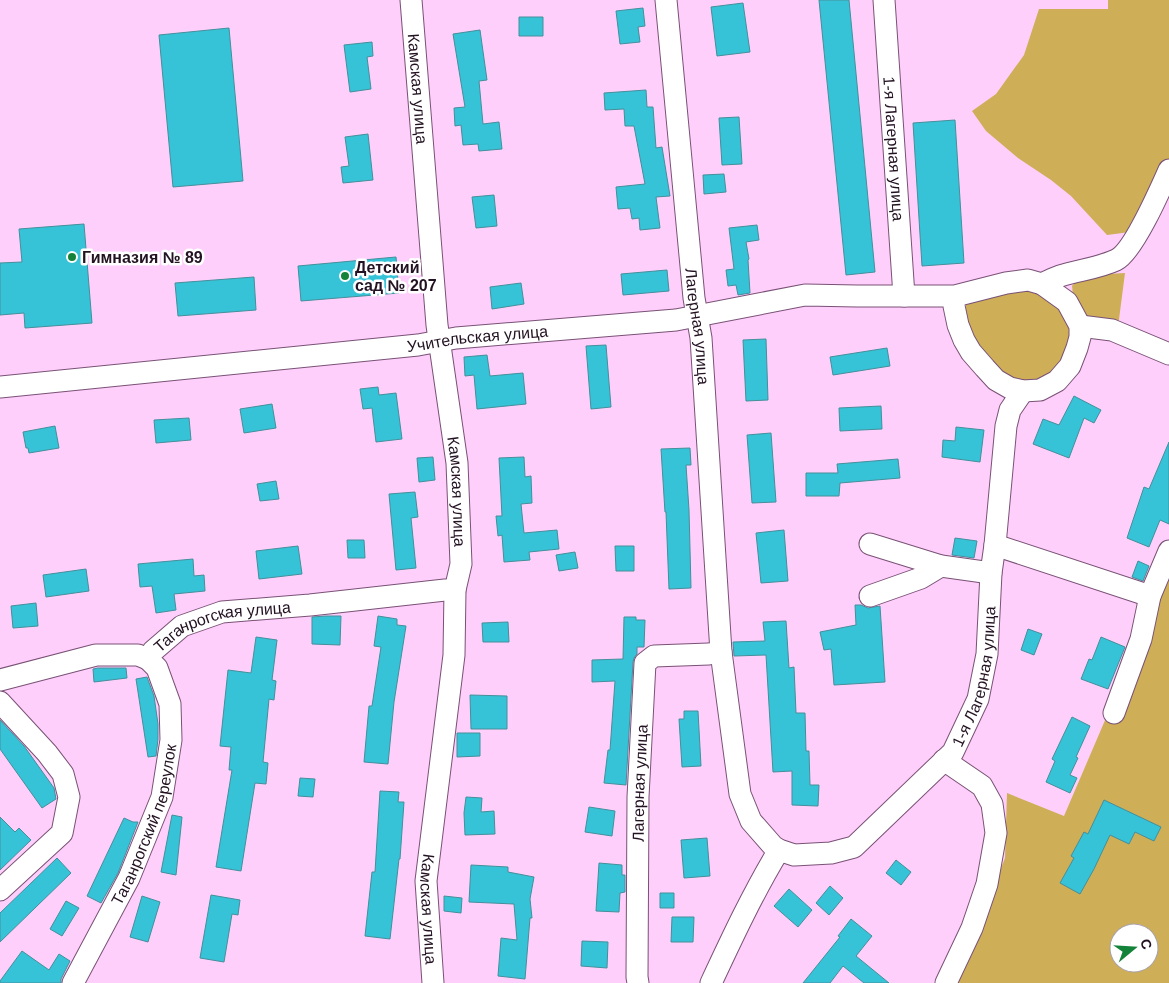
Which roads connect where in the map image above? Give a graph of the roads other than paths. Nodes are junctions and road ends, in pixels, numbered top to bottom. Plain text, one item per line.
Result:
1 (410, 0) edge
2 (666, 0) edge
3 (884, 0) edge
4 (1169, 170) edge
5 (1161, 206) edge
6 (1042, 284) junction
7 (904, 296) junction
8 (955, 296) junction
9 (697, 317) junction
10 (1080, 326) junction
11 (440, 340) junction
12 (1169, 354) edge
13 (0, 387) edge
14 (1023, 391) junction
15 (870, 544) dead end
16 (995, 545) junction
17 (1169, 550) edge
18 (942, 566) junction
19 (991, 573) junction
20 (455, 590) junction
21 (870, 596) dead end
22 (1150, 596) junction
23 (721, 652) junction
24 (148, 659) junction
25 (0, 680) edge
26 (0, 702) edge
27 (1114, 713) dead end
28 (944, 760) junction
29 (779, 850) junction
30 (0, 890) edge
31 (73, 983) edge
32 (433, 983) edge
33 (638, 983) edge
34 (711, 983) edge
35 (947, 983) edge

1 - 11 street, Камская улица
2 - 9 street, Лагерная улица
3 - 7 street, 1-я Лагерная улица
4 - 5 street
5 - 6 street
6 - 8 street
6 - 10 street
7 - 8 street, Учительская улица
7 - 9 street, Учительская улица
8 - 14 street
9 - 11 street, Учительская улица
9 - 23 street, Лагерная улица
10 - 12 street
10 - 14 street
11 - 13 street, Учительская улица
11 - 20 street, Камская улица
14 - 16 street, 1-я Лагерная улица
15 - 18 street
16 - 19 street, 1-я Лагерная улица
16 - 22 street
17 - 22 street
18 - 19 street
18 - 21 street
19 - 28 street, 1-я Лагерная улица
20 - 24 street, Таганрогская улица
20 - 32 street, Камская улица
22 - 27 street
23 - 29 street, Лагерная улица
23 - 33 street, Лагерная улица
24 - 25 street, Таганрогская улица
24 - 31 street, Таганрогский переулок
26 - 30 street
28 - 29 street, 1-я Лагерная улица
28 - 35 street
29 - 34 street

